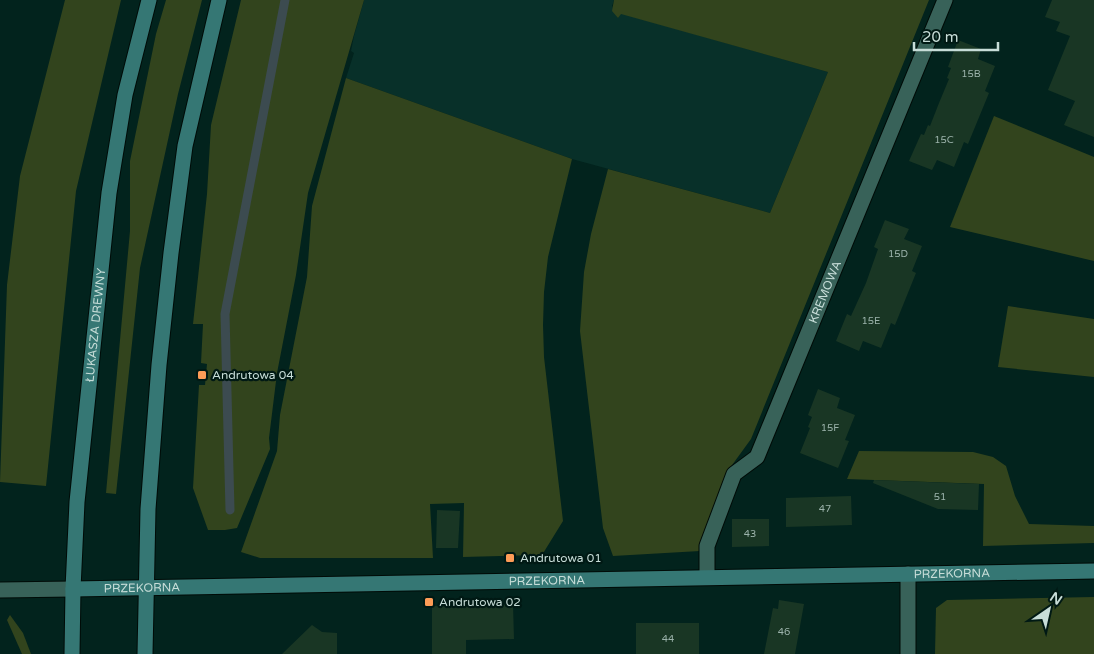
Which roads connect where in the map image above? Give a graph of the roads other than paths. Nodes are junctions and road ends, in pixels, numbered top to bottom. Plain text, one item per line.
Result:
1 (149, 0) edge
2 (219, 0) edge
3 (944, 0) edge
4 (1094, 571) edge
5 (908, 574) junction
6 (707, 577) junction
7 (146, 588) junction
8 (73, 589) junction
9 (0, 590) edge
10 (72, 654) edge
11 (145, 654) edge
12 (908, 654) edge

1 - 8 main road, ŁUKASZA DREWNY
2 - 7 main road
3 - 6 street, KREMOWA
4 - 5 main road, PRZEKORNA
5 - 6 main road, PRZEKORNA
5 - 12 street
6 - 7 main road, PRZEKORNA
7 - 8 main road, PRZEKORNA
7 - 11 main road
8 - 9 street, PRZEKORNA
8 - 10 main road, ŁUKASZA DREWNY

